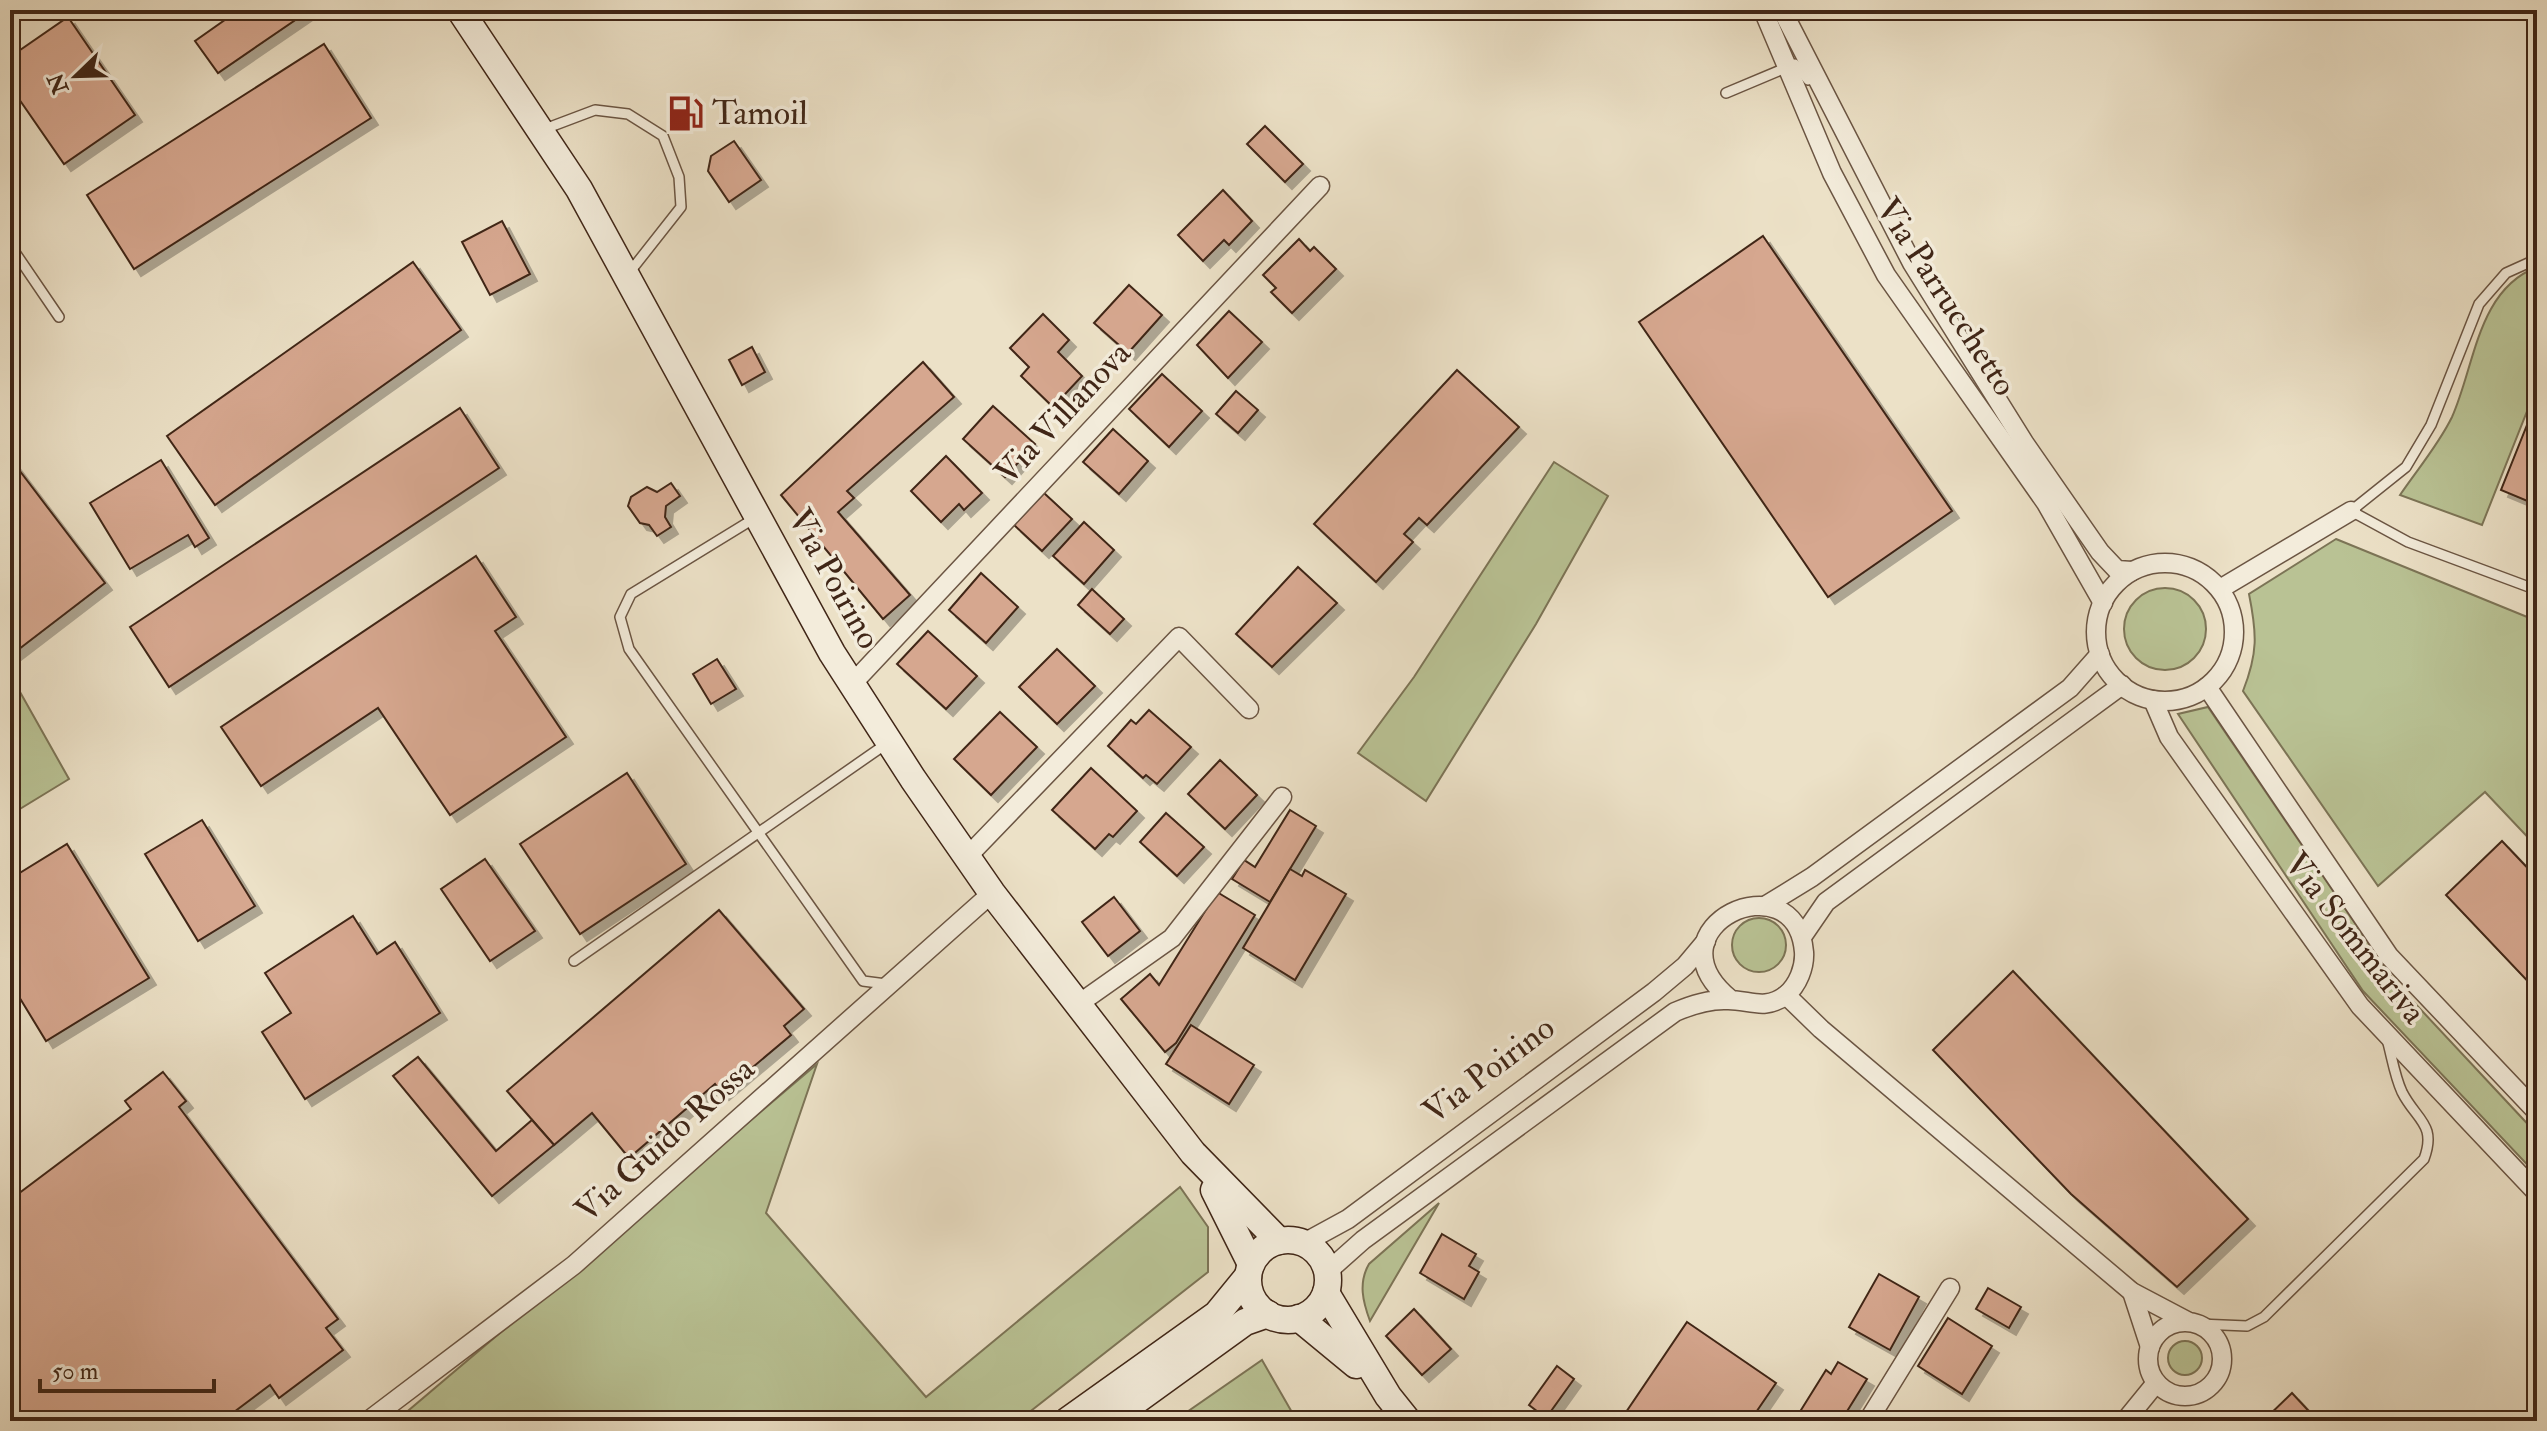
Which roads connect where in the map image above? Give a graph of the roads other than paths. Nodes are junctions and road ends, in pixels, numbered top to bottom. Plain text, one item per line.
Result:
1 (460, 10) edge
2 (1763, 10) edge
3 (1782, 10) edge
4 (1786, 67) junction
5 (1726, 93) dead end
6 (541, 130) junction
7 (1866, 174) junction
8 (1320, 186) dead end
9 (10, 245) edge
10 (2537, 259) edge
11 (626, 275) junction
12 (59, 317) dead end
13 (2351, 511) junction
14 (758, 516) junction
15 (2132, 571) junction
16 (2220, 589) junction
17 (2537, 590) edge
18 (2103, 603) junction
19 (2100, 654) junction
20 (852, 684) junction
21 (2122, 685) junction
22 (2207, 687) junction
23 (2153, 700) junction
24 (1249, 709) dead end
25 (889, 742) junction
26 (1282, 797) dead end
27 (761, 832) junction
28 (967, 857) junction
29 (992, 893) junction
30 (1765, 906) junction
31 (1802, 937) junction
32 (1706, 941) junction
33 (574, 961) dead end
34 (886, 984) junction
35 (1786, 995) junction
36 (1730, 999) junction
37 (1077, 1005) junction
38 (2385, 1032) junction
39 (2537, 1112) edge
40 (1193, 1153) junction
41 (2537, 1193) edge
42 (1291, 1242) junction
43 (1250, 1270) junction
44 (1327, 1282) junction
45 (1950, 1288) dead end
46 (2132, 1292) junction
47 (1268, 1314) junction
48 (1299, 1318) junction
49 (2193, 1323) junction
50 (2150, 1347) junction
51 (2156, 1383) junction
52 (1388, 1396) junction
53 (368, 1421) edge
54 (1067, 1421) edge
55 (1108, 1421) edge
56 (1408, 1421) edge
57 (1868, 1421) edge
58 (2125, 1421) edge

1 - 6 main road, Via Poirino
2 - 4 street, Via Parrucchetto
3 - 7 street, Via Parrucchetto
4 - 5 lane
4 - 7 lane
4 - 18 street, Via Parrucchetto
6 - 11 main road, Via Poirino
6 - 11 lane
7 - 15 street, Via Parrucchetto
8 - 20 street, Via Villanova
9 - 12 lane
10 - 13 lane
11 - 14 main road, Via Poirino
13 - 16 street
13 - 17 lane
14 - 20 main road, Via Poirino
14 - 27 lane
15 - 16 street
15 - 18 street
16 - 22 street
18 - 19 street
19 - 21 street
19 - 30 street
20 - 25 main road, Via Poirino
21 - 23 street
21 - 31 street
22 - 23 street
22 - 39 street, Via Sommariva
23 - 38 street, Via Sommariva
24 - 28 street
25 - 27 lane
25 - 28 main road, Via Poirino
26 - 37 street
27 - 33 lane
27 - 34 lane
28 - 29 main road, Via Poirino
29 - 34 street, Via Guido Rossa
29 - 37 main road, Via Poirino
30 - 31 street
30 - 32 street
31 - 35 street
32 - 36 street
32 - 42 street, Via Poirino
34 - 53 street, Via Guido Rossa
35 - 36 street
35 - 46 street
36 - 44 street, Via Poirino
37 - 40 main road, Via Poirino
38 - 41 street, Via Sommariva
38 - 49 lane
40 - 42 main road, Via Poirino
40 - 43 main road, Via Poirino
42 - 43 main road
42 - 44 main road
43 - 47 main road
43 - 54 main road
44 - 48 main road
44 - 52 main road
45 - 57 street
46 - 49 street
46 - 50 street
47 - 48 main road
47 - 55 main road
48 - 52 main road
49 - 50 street
49 - 51 street
50 - 51 street
51 - 58 street
52 - 56 main road

